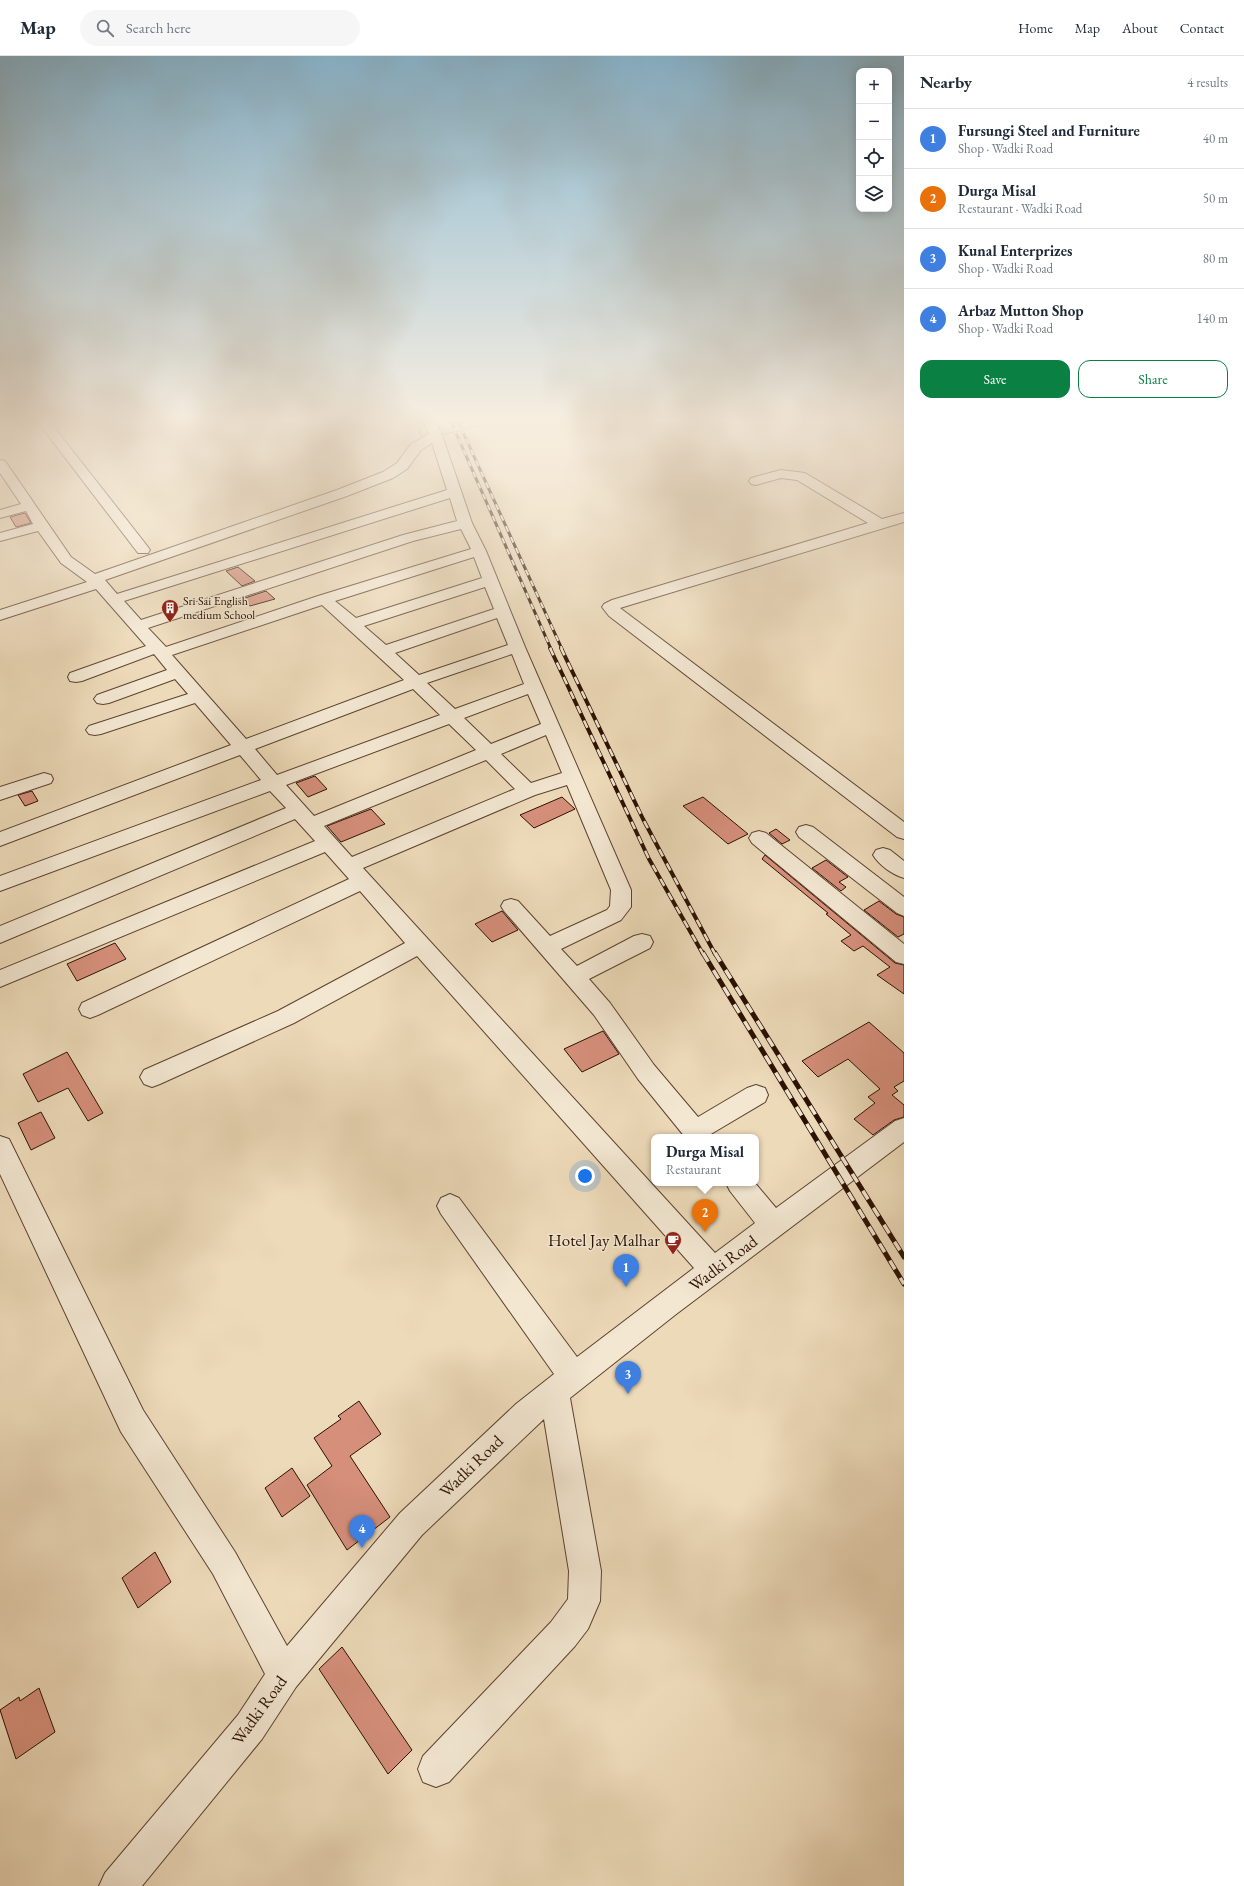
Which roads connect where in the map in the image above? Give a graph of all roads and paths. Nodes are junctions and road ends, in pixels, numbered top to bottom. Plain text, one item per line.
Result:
1 (27, 502) edge
2 (106, 502) edge
3 (286, 502) edge
4 (313, 502) edge
5 (422, 502) edge
6 (458, 502) edge
7 (855, 502) edge
8 (30, 506) junction
9 (0, 514) edge
10 (895, 522) edge
11 (465, 523) junction
12 (41, 526) junction
13 (0, 537) edge
14 (143, 550) junction
15 (479, 551) junction
16 (86, 577) junction
17 (490, 580) junction
18 (22, 592) dead end
19 (324, 599) junction
20 (0, 600) edge
21 (113, 600) junction
22 (502, 611) junction
23 (0, 615) edge
24 (354, 624) junction
25 (138, 626) junction
26 (517, 647) junction
27 (160, 650) junction
28 (383, 652) junction
29 (179, 672) junction
30 (76, 677) dead end
31 (415, 682) junction
32 (534, 686) junction
33 (200, 696) junction
34 (103, 698) dead end
35 (452, 716) junction
36 (552, 726) junction
37 (95, 730) dead end
38 (244, 747) junction
39 (488, 752) junction
40 (573, 776) junction
41 (44, 779) dead end
42 (274, 782) junction
43 (528, 791) junction
44 (0, 794) edge
45 (306, 817) junction
46 (806, 832) dead end
47 (904, 832) edge
48 (759, 838) dead end
49 (0, 839) edge
50 (329, 843) junction
51 (883, 855) dead end
52 (904, 872) edge
53 (356, 873) junction
54 (0, 884) edge
55 (511, 906) dead end
56 (904, 908) edge
57 (0, 935) edge
58 (642, 942) dead end
59 (420, 945) junction
60 (547, 946) junction
61 (904, 956) edge
62 (574, 977) junction
63 (0, 979) edge
64 (90, 1008) dead end
65 (152, 1077) dead end
66 (756, 1095) dead end
67 (904, 1128) edge
68 (698, 1134) edge
69 (0, 1147) edge
70 (742, 1186) edge
71 (450, 1206) dead end
72 (774, 1225) junction
73 (713, 1270) junction
74 (564, 1384) junction
75 (284, 1675) junction
76 (436, 1769) dead end
77 (118, 1886) edge

1 - 8 street
2 - 14 street
3 - 14 street
4 - 16 street
5 - 21 street
6 - 11 street
7 - 10 street
8 - 9 street
8 - 12 street
10 - 47 street
11 - 15 street
11 - 25 street
12 - 13 street
12 - 16 street
14 - 16 street
15 - 17 street
15 - 19 street
16 - 21 street
16 - 23 street
17 - 22 street
17 - 24 street
18 - 20 street
19 - 24 street
19 - 27 street
21 - 25 street
22 - 26 street
22 - 28 street
24 - 28 street
25 - 27 street
26 - 31 street
26 - 32 street
27 - 29 street
27 - 30 street
28 - 31 street
29 - 33 street
29 - 34 street
31 - 35 street
31 - 38 street
32 - 35 street
32 - 36 street
33 - 37 street
33 - 38 street
35 - 39 street
35 - 42 street
36 - 39 street
36 - 40 street
38 - 42 street
38 - 49 street
39 - 43 street
39 - 45 street
40 - 43 street
40 - 60 street
41 - 44 street
42 - 45 street
42 - 54 street
43 - 53 street
45 - 50 street
45 - 57 street
46 - 56 street
48 - 61 street
50 - 53 street
50 - 63 street
51 - 52 street
53 - 59 street
53 - 64 street
55 - 60 street
58 - 62 street
59 - 65 street
59 - 73 street
60 - 62 street
62 - 68 street
66 - 68 street
67 - 72 street, Wadki Road
69 - 75 street
70 - 72 street
71 - 74 street
72 - 73 street, Wadki Road
73 - 74 street, Wadki Road
74 - 75 street, Wadki Road
74 - 76 street
75 - 77 street, Wadki Road

